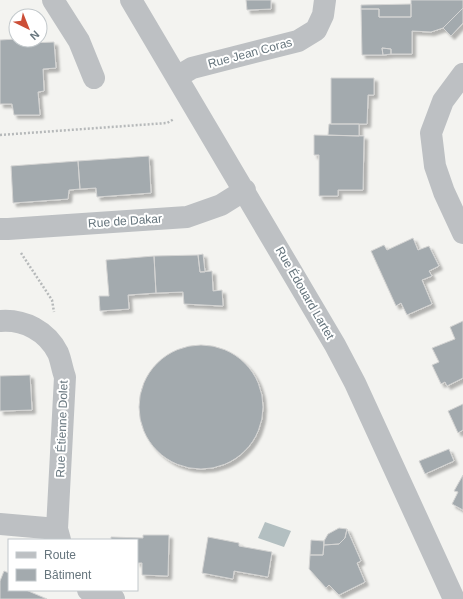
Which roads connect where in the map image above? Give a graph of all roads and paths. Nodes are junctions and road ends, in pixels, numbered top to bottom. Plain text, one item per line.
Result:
1 (53, 0) edge
2 (131, 0) edge
3 (325, 0) edge
4 (463, 74) edge
5 (177, 76) junction
6 (94, 78) dead end
7 (178, 117) dead end
8 (0, 135) edge
9 (245, 190) junction
10 (4, 229) edge
11 (463, 233) edge
12 (0, 321) edge
13 (46, 336) junction
14 (0, 524) edge
15 (59, 534) edge
16 (91, 591) edge
17 (114, 599) edge
18 (454, 599) edge

1 - 6 street
2 - 5 street, Rue Édouard Lartet
3 - 5 street, Rue Jean Coras
4 - 11 street
5 - 9 street, Rue Édouard Lartet
7 - 8 path
9 - 10 street, Rue de Dakar
9 - 18 street, Rue Édouard Lartet
10 - 13 path
12 - 13 street, Rue Étienne Dolet
13 - 15 street, Rue Étienne Dolet
14 - 15 street
16 - 17 street

